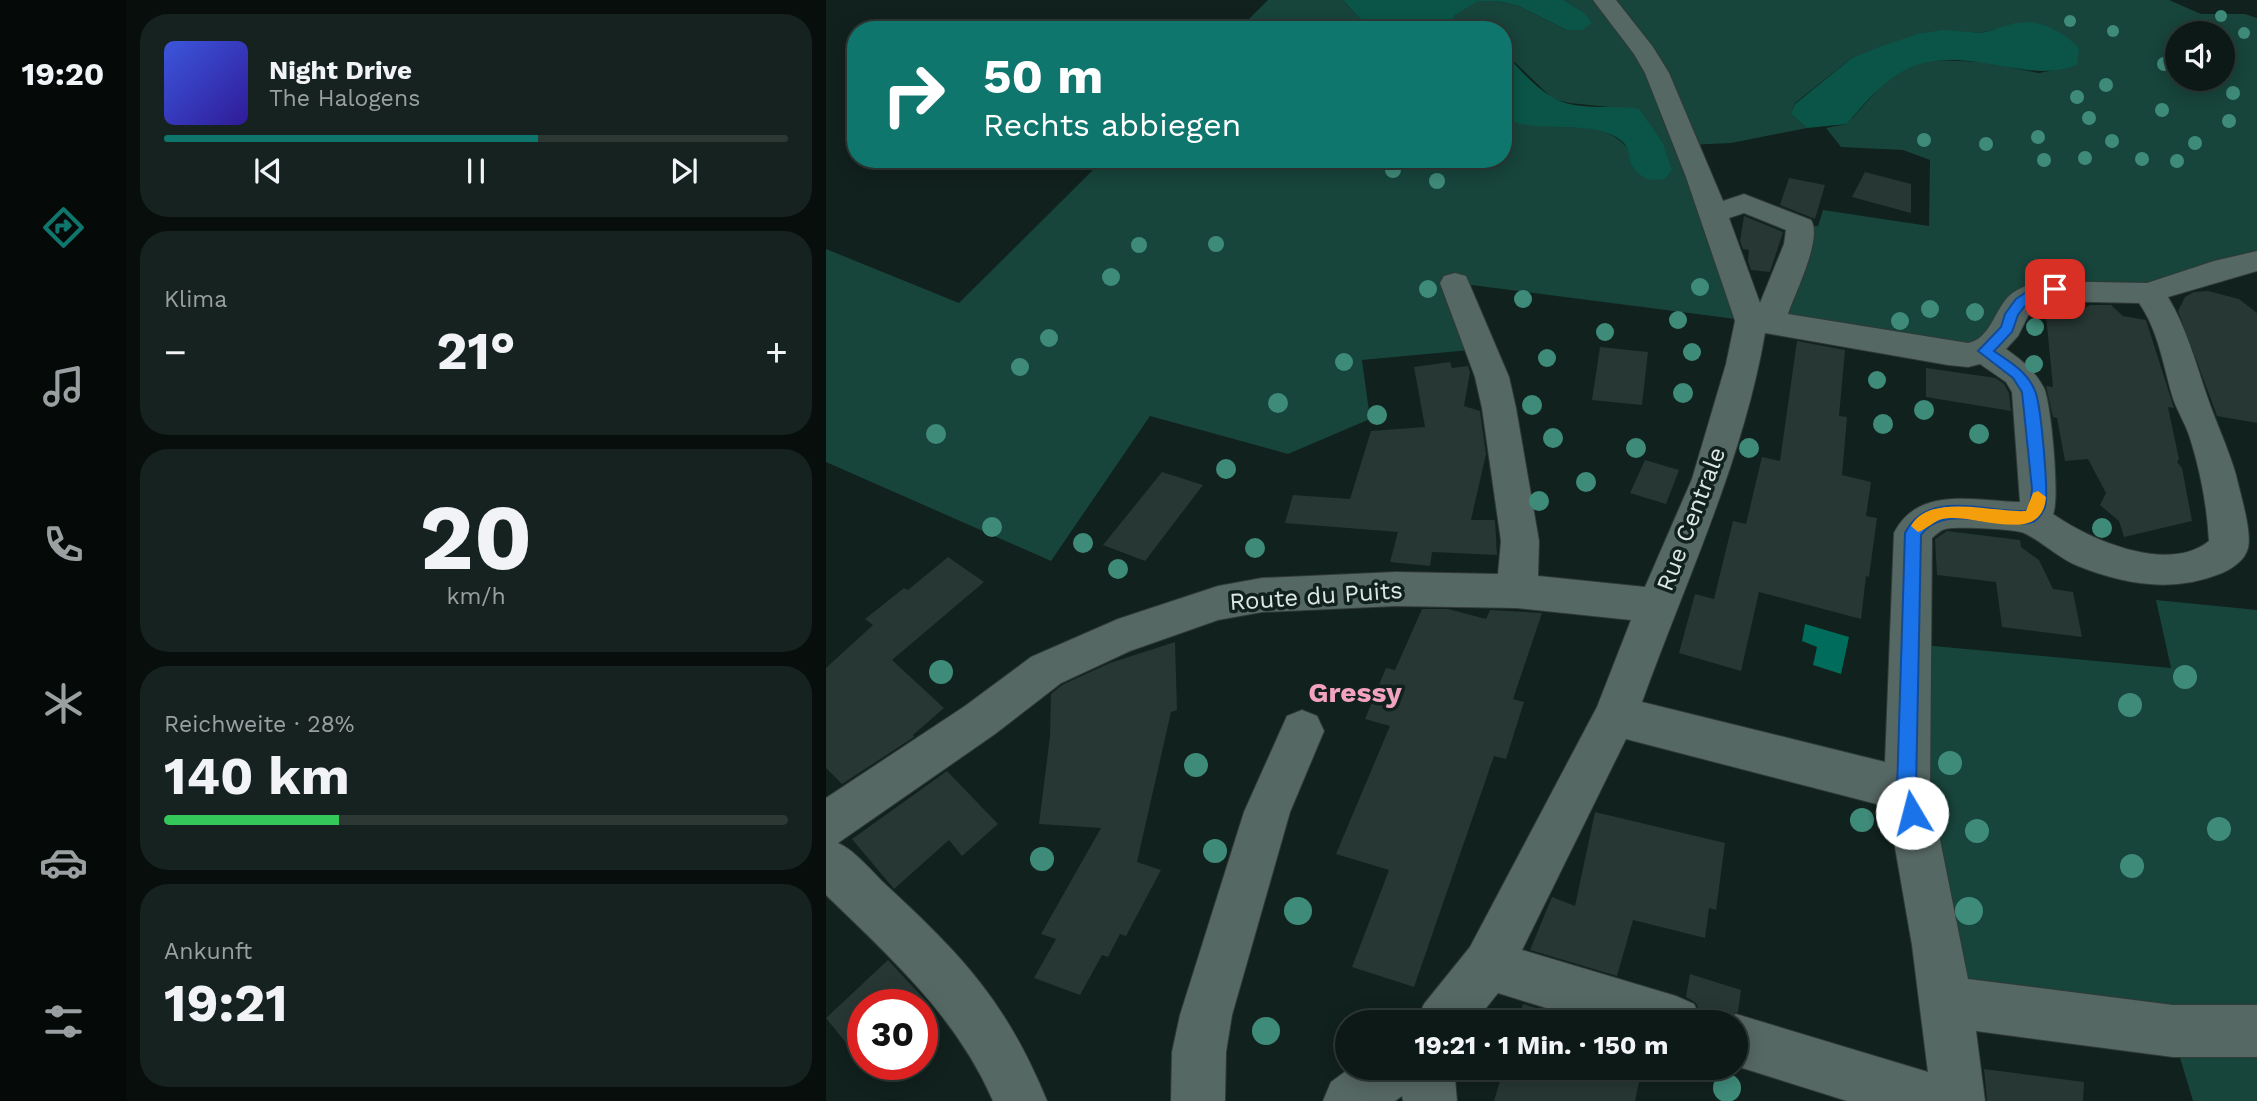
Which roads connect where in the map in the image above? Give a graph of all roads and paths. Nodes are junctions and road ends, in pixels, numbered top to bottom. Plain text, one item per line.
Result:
1 (1604, 0) edge
2 (1714, 214) junction
3 (2257, 261) edge
4 (1455, 283) dead end
5 (2148, 293) junction
6 (1760, 322) junction
7 (1985, 351) junction
8 (2030, 517) junction
9 (1517, 591) junction
10 (1657, 606) junction
11 (1615, 716) junction
12 (1303, 731) dead end
13 (1907, 790) junction
14 (826, 825) edge
15 (826, 862) edge
16 (1488, 965) junction
17 (1948, 1002) junction
18 (1452, 1010) edge
19 (1636, 1010) edge
20 (2257, 1031) edge
21 (1748, 1044) edge
22 (1379, 1080) edge
23 (1428, 1080) edge
24 (1020, 1101) edge
25 (1198, 1101) edge
26 (1350, 1101) edge
27 (1430, 1101) edge
28 (1934, 1101) edge
29 (1958, 1101) edge

1 - 2 street, Rue Centrale
2 - 6 street, Rue Centrale
2 - 6 street
3 - 5 street
4 - 9 street
5 - 7 street
5 - 8 street
6 - 7 street
6 - 10 street, Rue Centrale
7 - 8 street
8 - 13 street
9 - 10 street, Route du Puits
9 - 14 street, Route du Puits
10 - 11 street, Rue Centrale
11 - 13 street
11 - 16 street, Rue Centrale
12 - 25 street
13 - 17 street
15 - 24 street
16 - 18 street, Rue Centrale
16 - 19 street
17 - 20 street
17 - 29 street
21 - 28 street
22 - 26 street
23 - 27 street

